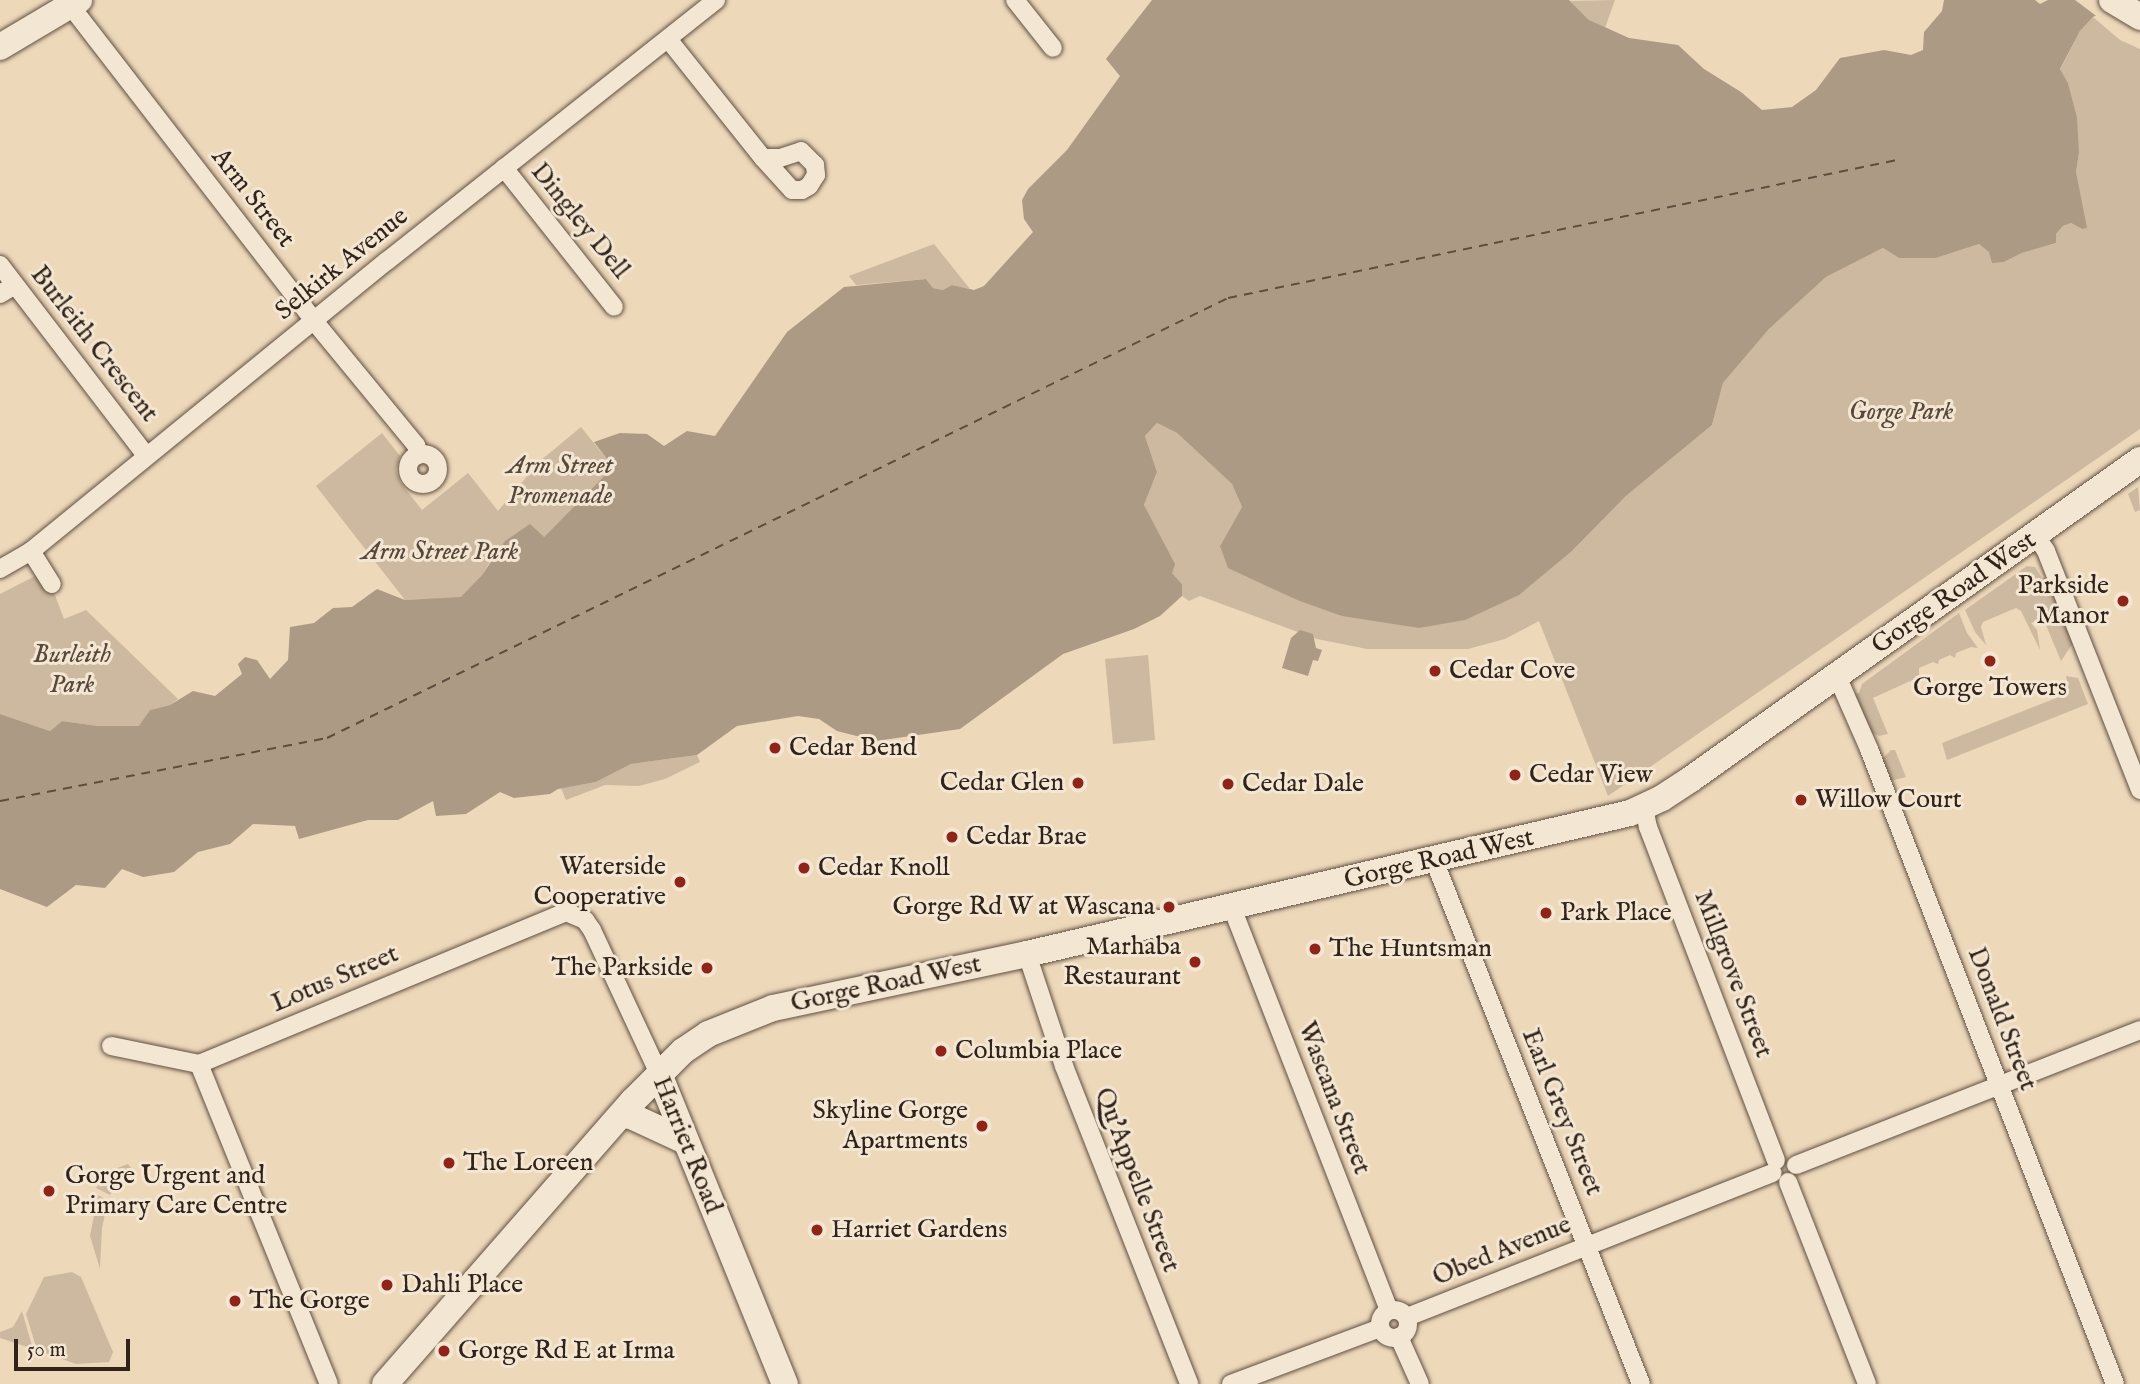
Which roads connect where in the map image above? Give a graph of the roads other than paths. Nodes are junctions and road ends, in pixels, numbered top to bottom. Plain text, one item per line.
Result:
1 (716, 0) edge
2 (1015, 0) edge
3 (74, 3) edge
4 (668, 39) junction
5 (0, 47) edge
6 (1053, 48) dead end
7 (764, 158) dead end
8 (504, 169) junction
9 (0, 265) edge
10 (8, 289) edge
11 (614, 307) dead end
12 (314, 321) junction
13 (146, 455) junction
14 (419, 455) dead end
15 (2140, 460) edge
16 (2035, 535) junction
17 (30, 551) junction
18 (0, 569) edge
19 (52, 584) dead end
20 (1837, 676) junction
21 (2140, 790) edge
22 (1644, 807) junction
23 (1434, 860) junction
24 (1231, 905) junction
25 (576, 915) joint
26 (1027, 954) junction
27 (2140, 1030) edge
28 (111, 1045) dead end
29 (199, 1065) junction
30 (659, 1074) junction
31 (2000, 1084) junction
32 (622, 1115) junction
33 (685, 1141) junction
34 (1779, 1172) junction
35 (1586, 1245) junction
36 (1389, 1310) junction
37 (1407, 1317) junction
38 (1380, 1328) junction
39 (1399, 1337) junction
40 (389, 1382) edge
41 (329, 1384) edge
42 (785, 1384) edge
43 (1189, 1384) edge
44 (1231, 1384) edge
45 (1420, 1384) edge
46 (1641, 1384) edge
47 (1867, 1384) edge
48 (2115, 1384) edge

1 - 4 street, Selkirk Avenue
2 - 6 street
3 - 5 main road
3 - 12 street, Arm Street
4 - 7 street
4 - 8 street, Selkirk Avenue
8 - 11 street, Dingley Dell
8 - 12 street, Selkirk Avenue
9 - 10 street, Burleith Crescent
10 - 13 street, Burleith Crescent
12 - 13 street, Selkirk Avenue
12 - 14 street, Arm Street
13 - 17 street, Selkirk Avenue
15 - 16 main road, Gorge Road West
16 - 20 main road, Gorge Road West
16 - 21 street
17 - 18 street, Selkirk Avenue
17 - 19 street
20 - 22 main road, Gorge Road West
20 - 31 street, Donald Street
22 - 23 main road, Gorge Road West
22 - 34 street, Millgrove Street
23 - 24 main road, Gorge Road West
23 - 35 street, Earl Grey Street
24 - 26 main road, Gorge Road West
24 - 36 street, Wascana Street
25 - 29 street, Lotus Street
25 - 30 street, Harriet Road
26 - 30 main road, Gorge Road West
26 - 43 street, Qu'Appelle Street
27 - 31 street
28 - 29 street
29 - 41 street
30 - 32 main road, Gorge Road West
30 - 33 main road, Harriet Road
31 - 34 street
31 - 48 street, Donald Street
32 - 33 main road
32 - 40 main road, Gorge Road West
33 - 42 main road, Harriet Road
34 - 35 street, Obed Avenue
34 - 47 street, Millgrove Street
35 - 37 street, Obed Avenue
35 - 46 street, Earl Grey Street
36 - 37 street
36 - 38 street
37 - 39 street
38 - 39 street
38 - 44 street
39 - 45 street

